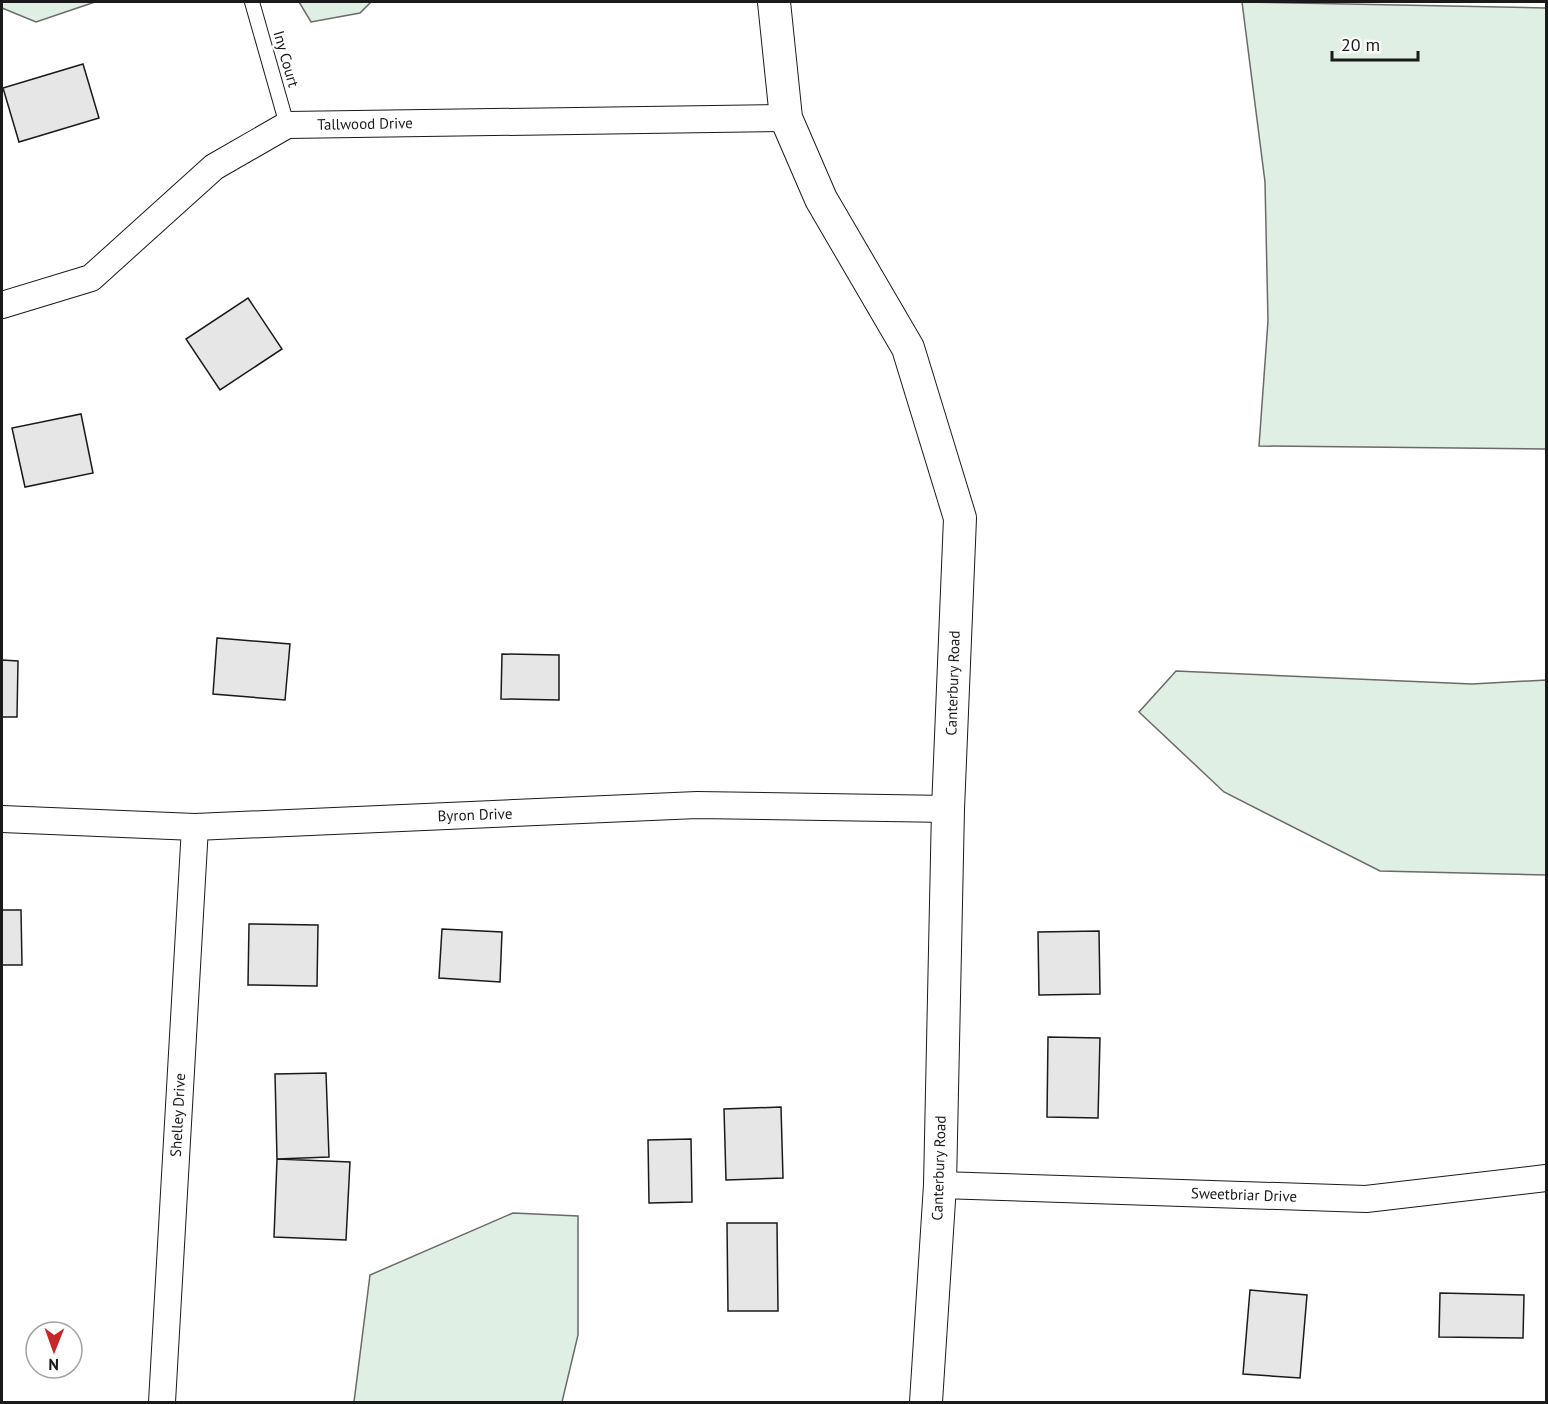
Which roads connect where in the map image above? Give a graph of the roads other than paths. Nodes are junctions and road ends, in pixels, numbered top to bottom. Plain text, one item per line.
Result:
1 (252, 2) edge
2 (774, 2) edge
3 (786, 118) junction
4 (287, 125) junction
5 (2, 305) edge
6 (948, 809) junction
7 (2, 819) edge
8 (195, 827) junction
9 (1546, 1178) edge
10 (940, 1185) junction
11 (162, 1402) edge
12 (926, 1402) edge

1 - 4 lane, Iny Court
2 - 3 street, Canterbury Road
3 - 4 street, Tallwood Drive
3 - 6 street, Canterbury Road
4 - 5 street, Tallwood Drive
6 - 8 street, Byron Drive
6 - 10 street, Canterbury Road
7 - 8 street, Byron Drive
8 - 11 street, Shelley Drive
9 - 10 street, Sweetbriar Drive
10 - 12 street, Canterbury Road

